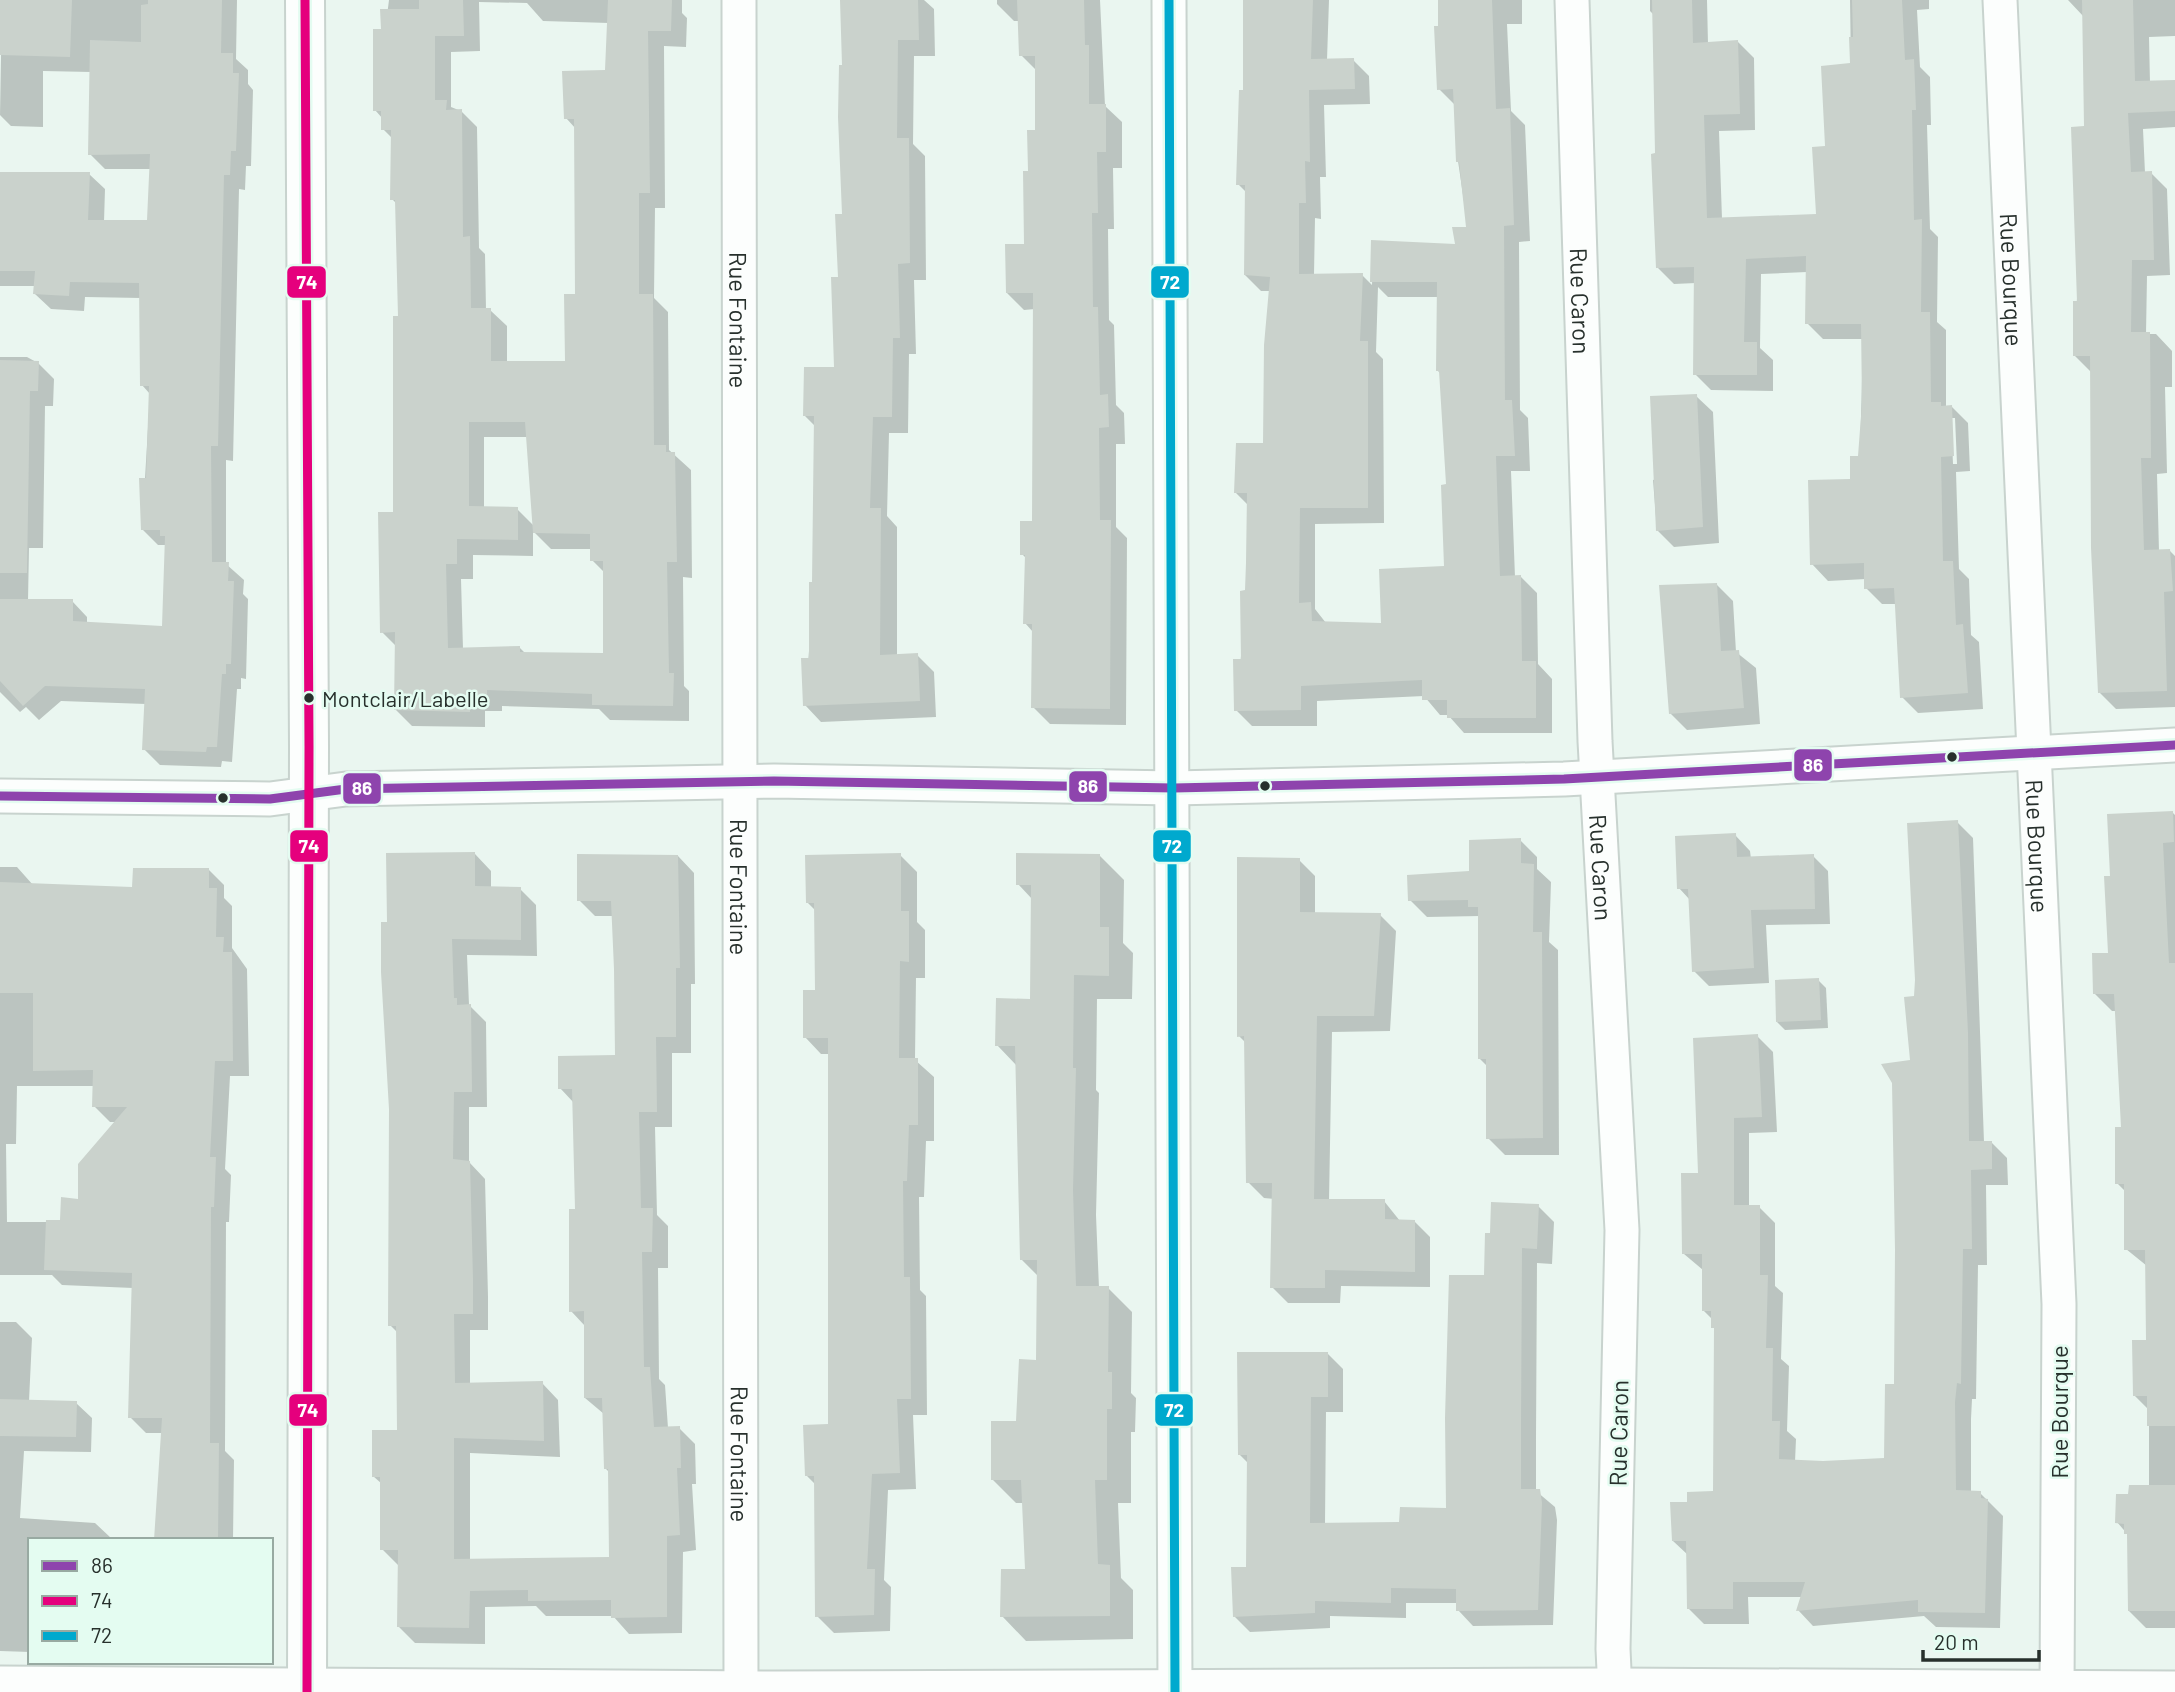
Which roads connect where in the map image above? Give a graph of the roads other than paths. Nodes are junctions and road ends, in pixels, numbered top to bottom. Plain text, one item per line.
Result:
1 (304, 0) edge
2 (739, 0) edge
3 (1169, 0) edge
4 (1572, 0) edge
5 (2000, 0) edge
6 (2175, 745) edge
7 (2034, 753) junction
8 (1597, 776) junction
9 (738, 782) junction
10 (1174, 788) junction
11 (309, 793) junction
12 (0, 796) edge
13 (0, 1683) edge
14 (1615, 1688) edge
15 (2175, 1688) edge
16 (307, 1689) edge
17 (1176, 1689) edge
18 (741, 1690) edge
19 (2057, 1690) edge

1 - 11 street
2 - 9 street, Rue Fontaine
3 - 10 street
4 - 8 street, Rue Caron
5 - 7 street, Rue Bourque
6 - 7 street
7 - 8 street
7 - 19 street, Rue Bourque
8 - 10 street
8 - 14 street, Rue Caron
9 - 10 street
9 - 11 street
9 - 18 street, Rue Fontaine
10 - 17 street
11 - 12 street
11 - 16 street
13 - 16 street
14 - 17 street
14 - 19 street
15 - 19 street
16 - 18 street
17 - 18 street

